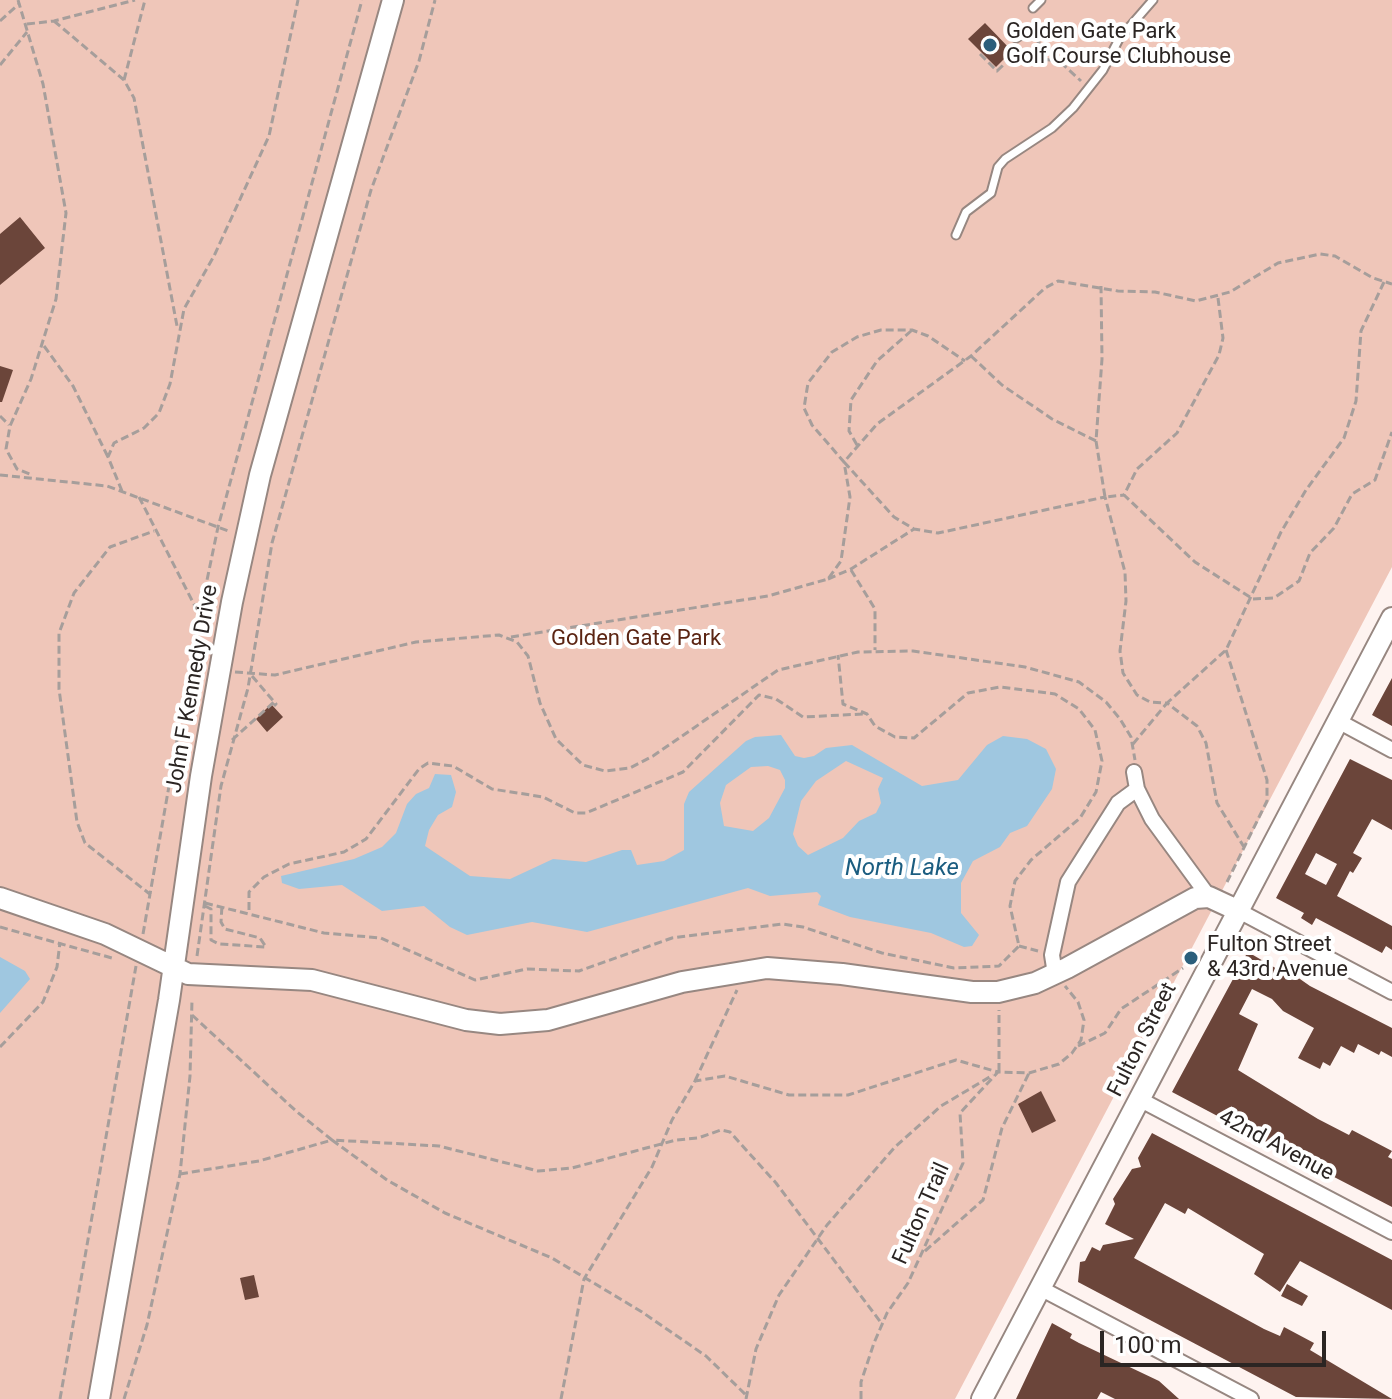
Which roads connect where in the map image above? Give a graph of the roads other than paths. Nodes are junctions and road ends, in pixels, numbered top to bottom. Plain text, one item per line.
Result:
1 (393, 0) edge
2 (1041, 0) edge
3 (1153, 0) edge
4 (1033, 8) dead end
5 (1028, 35) road end
6 (1016, 38) dead end
7 (956, 235) dead end
8 (1392, 618) edge
9 (1338, 721) junction
10 (1392, 750) edge
11 (1134, 772) road end
12 (1137, 789) junction
13 (1209, 897) junction
14 (0, 898) edge
15 (1237, 910) junction
16 (1053, 965) junction
17 (173, 968) junction
18 (1392, 992) edge
19 (1139, 1099) junction
20 (1392, 1232) edge
21 (1040, 1288) junction
22 (99, 1399) edge
23 (982, 1399) edge
24 (1251, 1399) edge

1 - 17 street, John F Kennedy Drive
2 - 4 lane
3 - 7 lane
5 - 6 lane
8 - 9 street, Fulton Street
9 - 10 street
9 - 15 street, Fulton Street
11 - 12 street
12 - 13 street
12 - 16 street
13 - 15 street
13 - 16 street
14 - 17 street
15 - 18 street
15 - 19 street, Fulton Street
16 - 17 street
17 - 22 street, John F Kennedy Drive
19 - 20 street, 42nd Avenue
19 - 21 street, Fulton Street
21 - 23 street, Fulton Street
21 - 24 street

